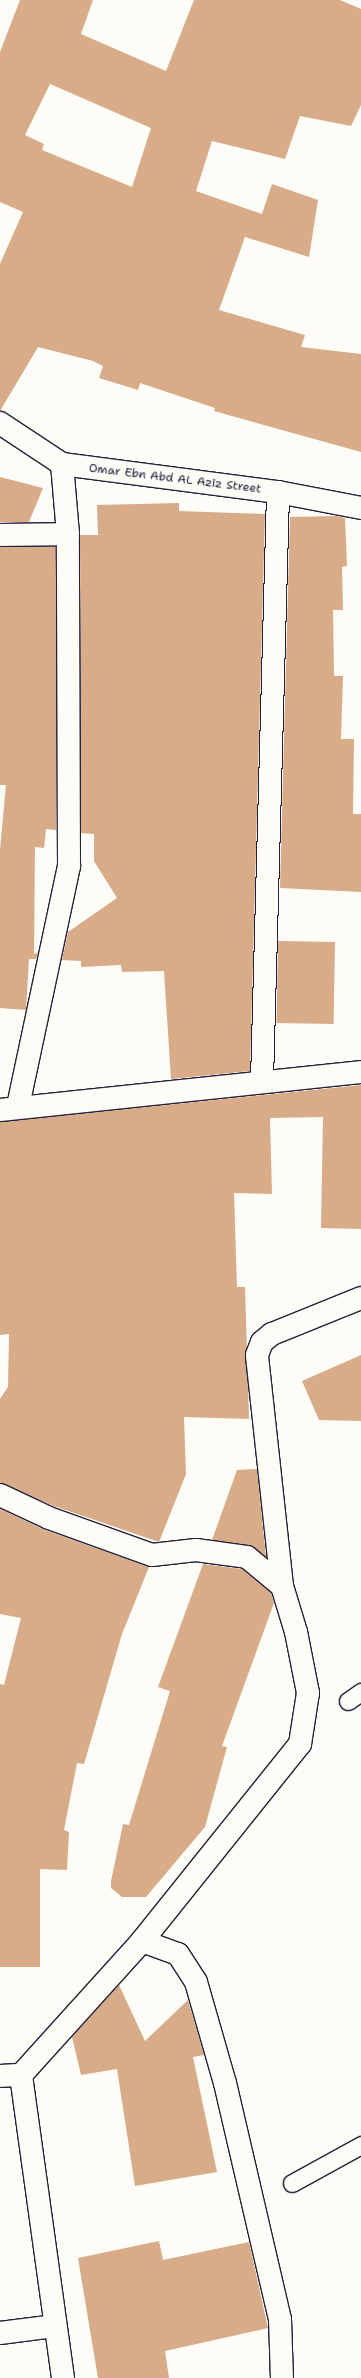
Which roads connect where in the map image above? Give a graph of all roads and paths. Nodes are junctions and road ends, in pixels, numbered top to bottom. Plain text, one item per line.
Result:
1 (0, 423) edge
2 (62, 464) junction
3 (278, 492) junction
4 (361, 508) edge
5 (68, 534) junction
6 (0, 535) edge
7 (361, 1072) edge
8 (262, 1081) junction
9 (9, 1108) edge
10 (361, 1298) edge
11 (0, 1494) edge
12 (282, 1586) junction
13 (142, 1941) junction
14 (10, 2075) edge
15 (361, 2145) edge
16 (292, 2183) dead end
17 (54, 2326) junction
18 (0, 2333) edge
19 (63, 2378) edge
20 (282, 2378) edge

1 - 2 street, Omar Ebn Abd AL Aziz Street
2 - 3 street, Omar Ebn Abd AL Aziz Street
2 - 5 street
3 - 4 street, Omar Ebn Abd AL Aziz Street
3 - 8 street
5 - 6 street
5 - 9 street
7 - 8 street
8 - 9 street
10 - 12 street
11 - 12 street
12 - 13 street
13 - 14 street
13 - 20 street
14 - 17 street
15 - 16 lane
17 - 18 street
17 - 19 street

